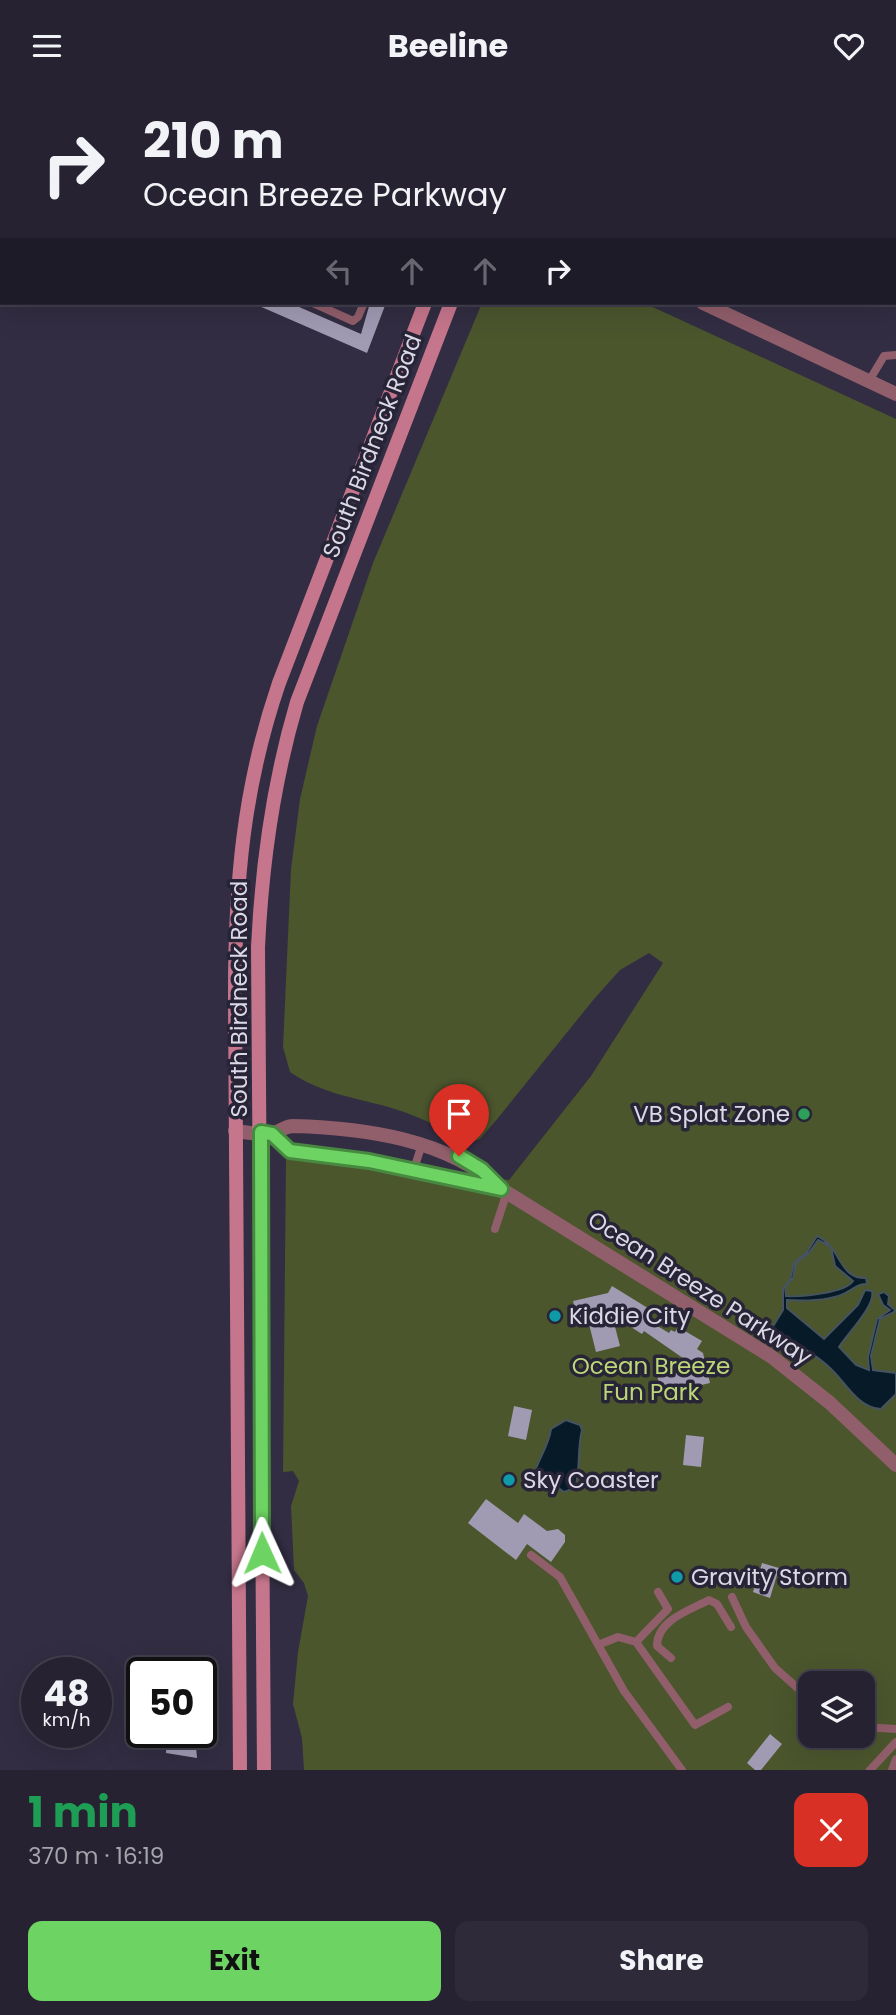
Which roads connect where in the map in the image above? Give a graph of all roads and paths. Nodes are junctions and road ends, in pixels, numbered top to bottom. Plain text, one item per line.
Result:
1 (317, 305) edge
2 (362, 305) edge
3 (424, 305) edge
4 (450, 305) edge
5 (707, 305) edge
6 (896, 355) edge
7 (869, 381) junction
8 (896, 394) edge
9 (235, 1131) junction
10 (266, 1133) junction
11 (422, 1144) junction
12 (413, 1172) junction
13 (504, 1190) junction
14 (495, 1229) dead end
15 (896, 1465) edge
16 (530, 1555) dead end
17 (658, 1592) dead end
18 (732, 1597) dead end
19 (731, 1627) dead end
20 (657, 1643) junction
21 (598, 1645) junction
22 (639, 1646) junction
23 (671, 1658) dead end
24 (798, 1688) edge
25 (728, 1707) dead end
26 (875, 1728) edge
27 (896, 1729) edge
28 (896, 1742) edge
29 (896, 1759) edge
30 (240, 1770) edge
31 (264, 1770) edge
32 (682, 1770) edge
33 (870, 1770) edge
34 (892, 1770) edge

1 - 2 lane
3 - 9 main road, South Birdneck Road
4 - 10 main road, South Birdneck Road
5 - 7 street
6 - 7 lane
7 - 8 street
9 - 10 street, Ocean Breeze Parkway
9 - 30 main road, South Birdneck Road
10 - 11 street, Ocean Breeze Parkway
10 - 12 street, Ocean Breeze Parkway
10 - 31 main road, South Birdneck Road
11 - 12 lane
11 - 13 street, Ocean Breeze Parkway
12 - 13 street, Ocean Breeze Parkway
13 - 14 lane
13 - 15 street, Ocean Breeze Parkway
16 - 21 lane
17 - 22 lane
18 - 24 lane
19 - 20 lane
20 - 22 lane
20 - 23 lane
21 - 22 lane
21 - 32 lane
22 - 25 lane
26 - 27 lane
28 - 33 lane
29 - 34 lane

